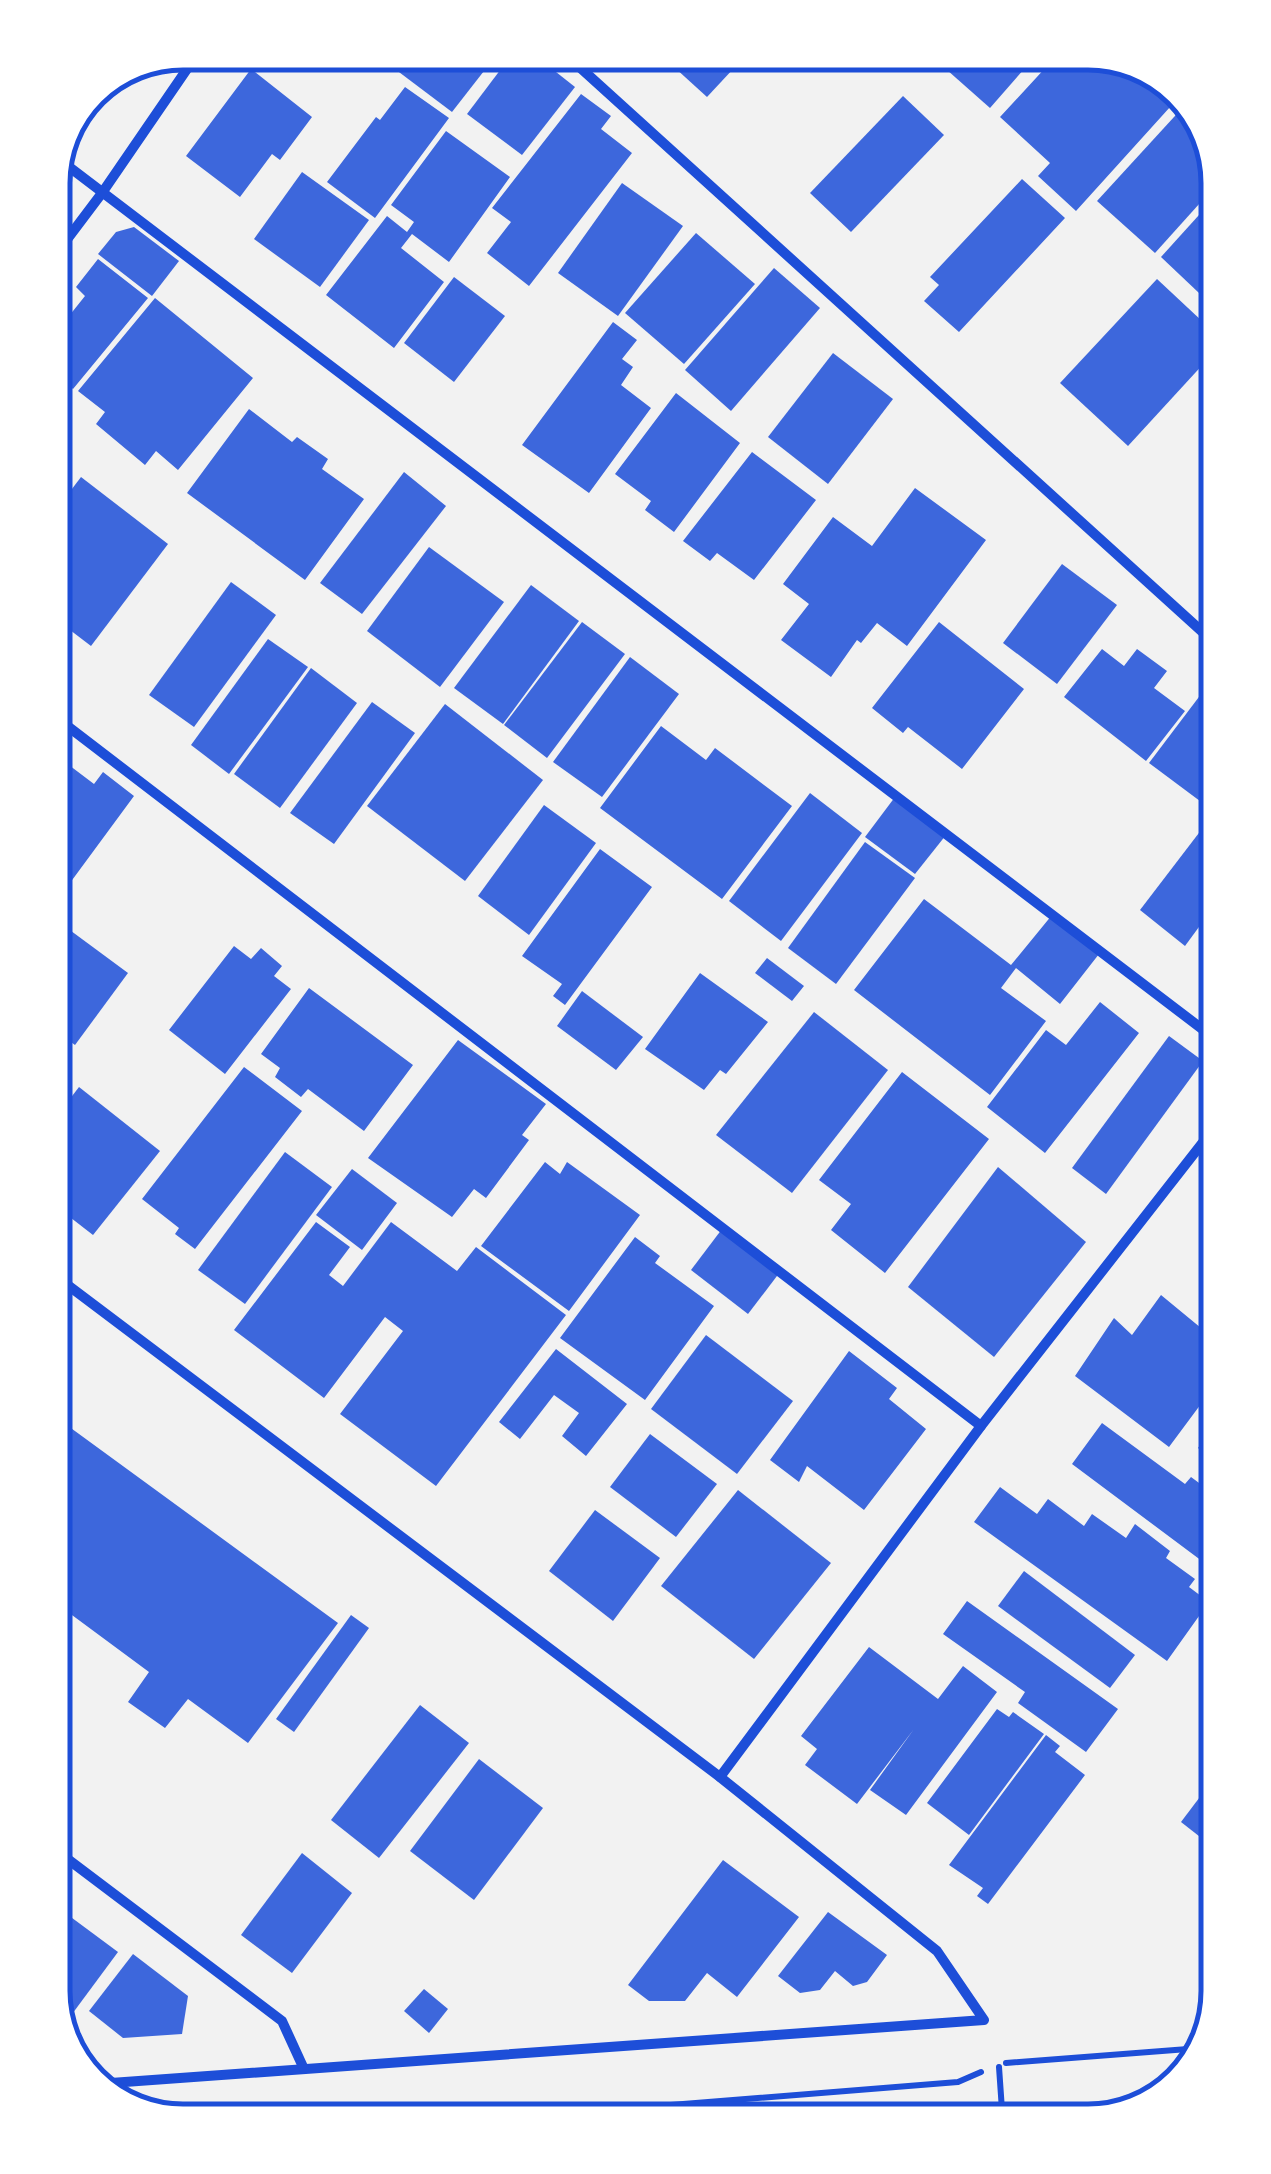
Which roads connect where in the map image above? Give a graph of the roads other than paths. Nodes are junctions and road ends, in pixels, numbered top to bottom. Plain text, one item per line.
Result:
1 (186, 70) edge
2 (583, 70) edge
3 (71, 169) edge
4 (102, 193) junction
5 (70, 235) edge
6 (1201, 631) edge
7 (70, 728) edge
8 (1201, 1028) edge
9 (1201, 1145) edge
10 (70, 1288) edge
11 (981, 1426) junction
12 (720, 1778) junction
13 (70, 1861) edge
14 (304, 2069) junction
15 (117, 2083) edge

1 - 4 street
2 - 6 street
3 - 4 street
4 - 5 street
4 - 8 street
7 - 11 street
9 - 11 street
10 - 12 street
11 - 12 street
12 - 14 street
13 - 14 street
14 - 15 street

